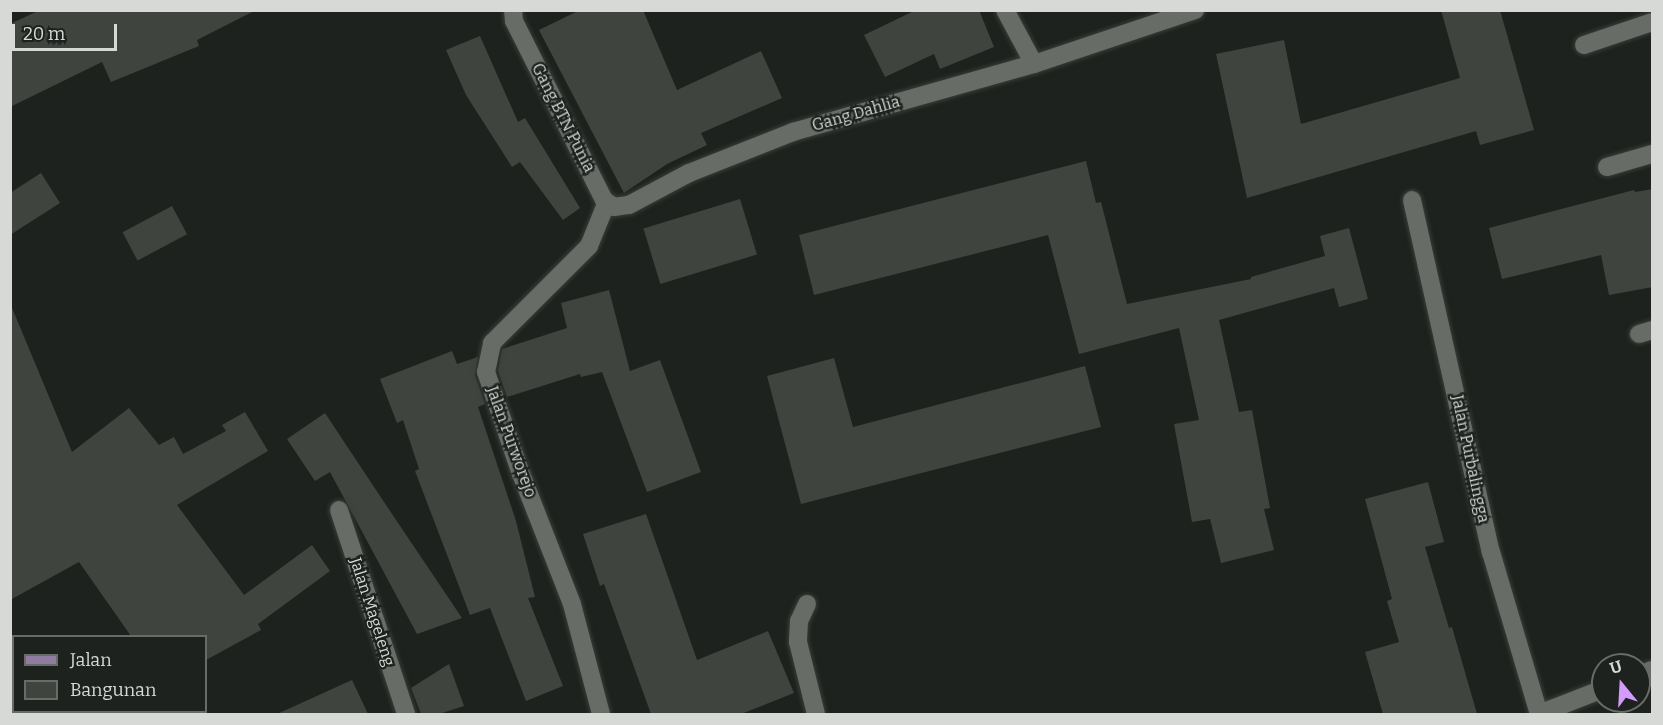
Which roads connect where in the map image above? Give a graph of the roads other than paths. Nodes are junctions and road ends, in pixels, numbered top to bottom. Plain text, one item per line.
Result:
1 (513, 10) edge
2 (1005, 10) edge
3 (1195, 10) edge
4 (1653, 22) edge
5 (1584, 45) dead end
6 (1034, 64) junction
7 (1653, 154) edge
8 (1607, 167) dead end
9 (1412, 200) dead end
10 (606, 204) junction
11 (339, 510) dead end
12 (807, 604) dead end
13 (1591, 694) edge
14 (406, 714) edge
15 (601, 714) edge
16 (816, 714) edge
17 (1539, 714) edge

1 - 10 street, Gang BTN Punia
2 - 6 street
3 - 6 street, Gang Dahlia
4 - 5 street
6 - 10 street, Gang Dahlia
7 - 8 street
9 - 17 street, Jalan Purbalingga
10 - 15 street, Jalan Purworejo
11 - 14 street, Jalan Mageleng
12 - 16 street
13 - 17 street

